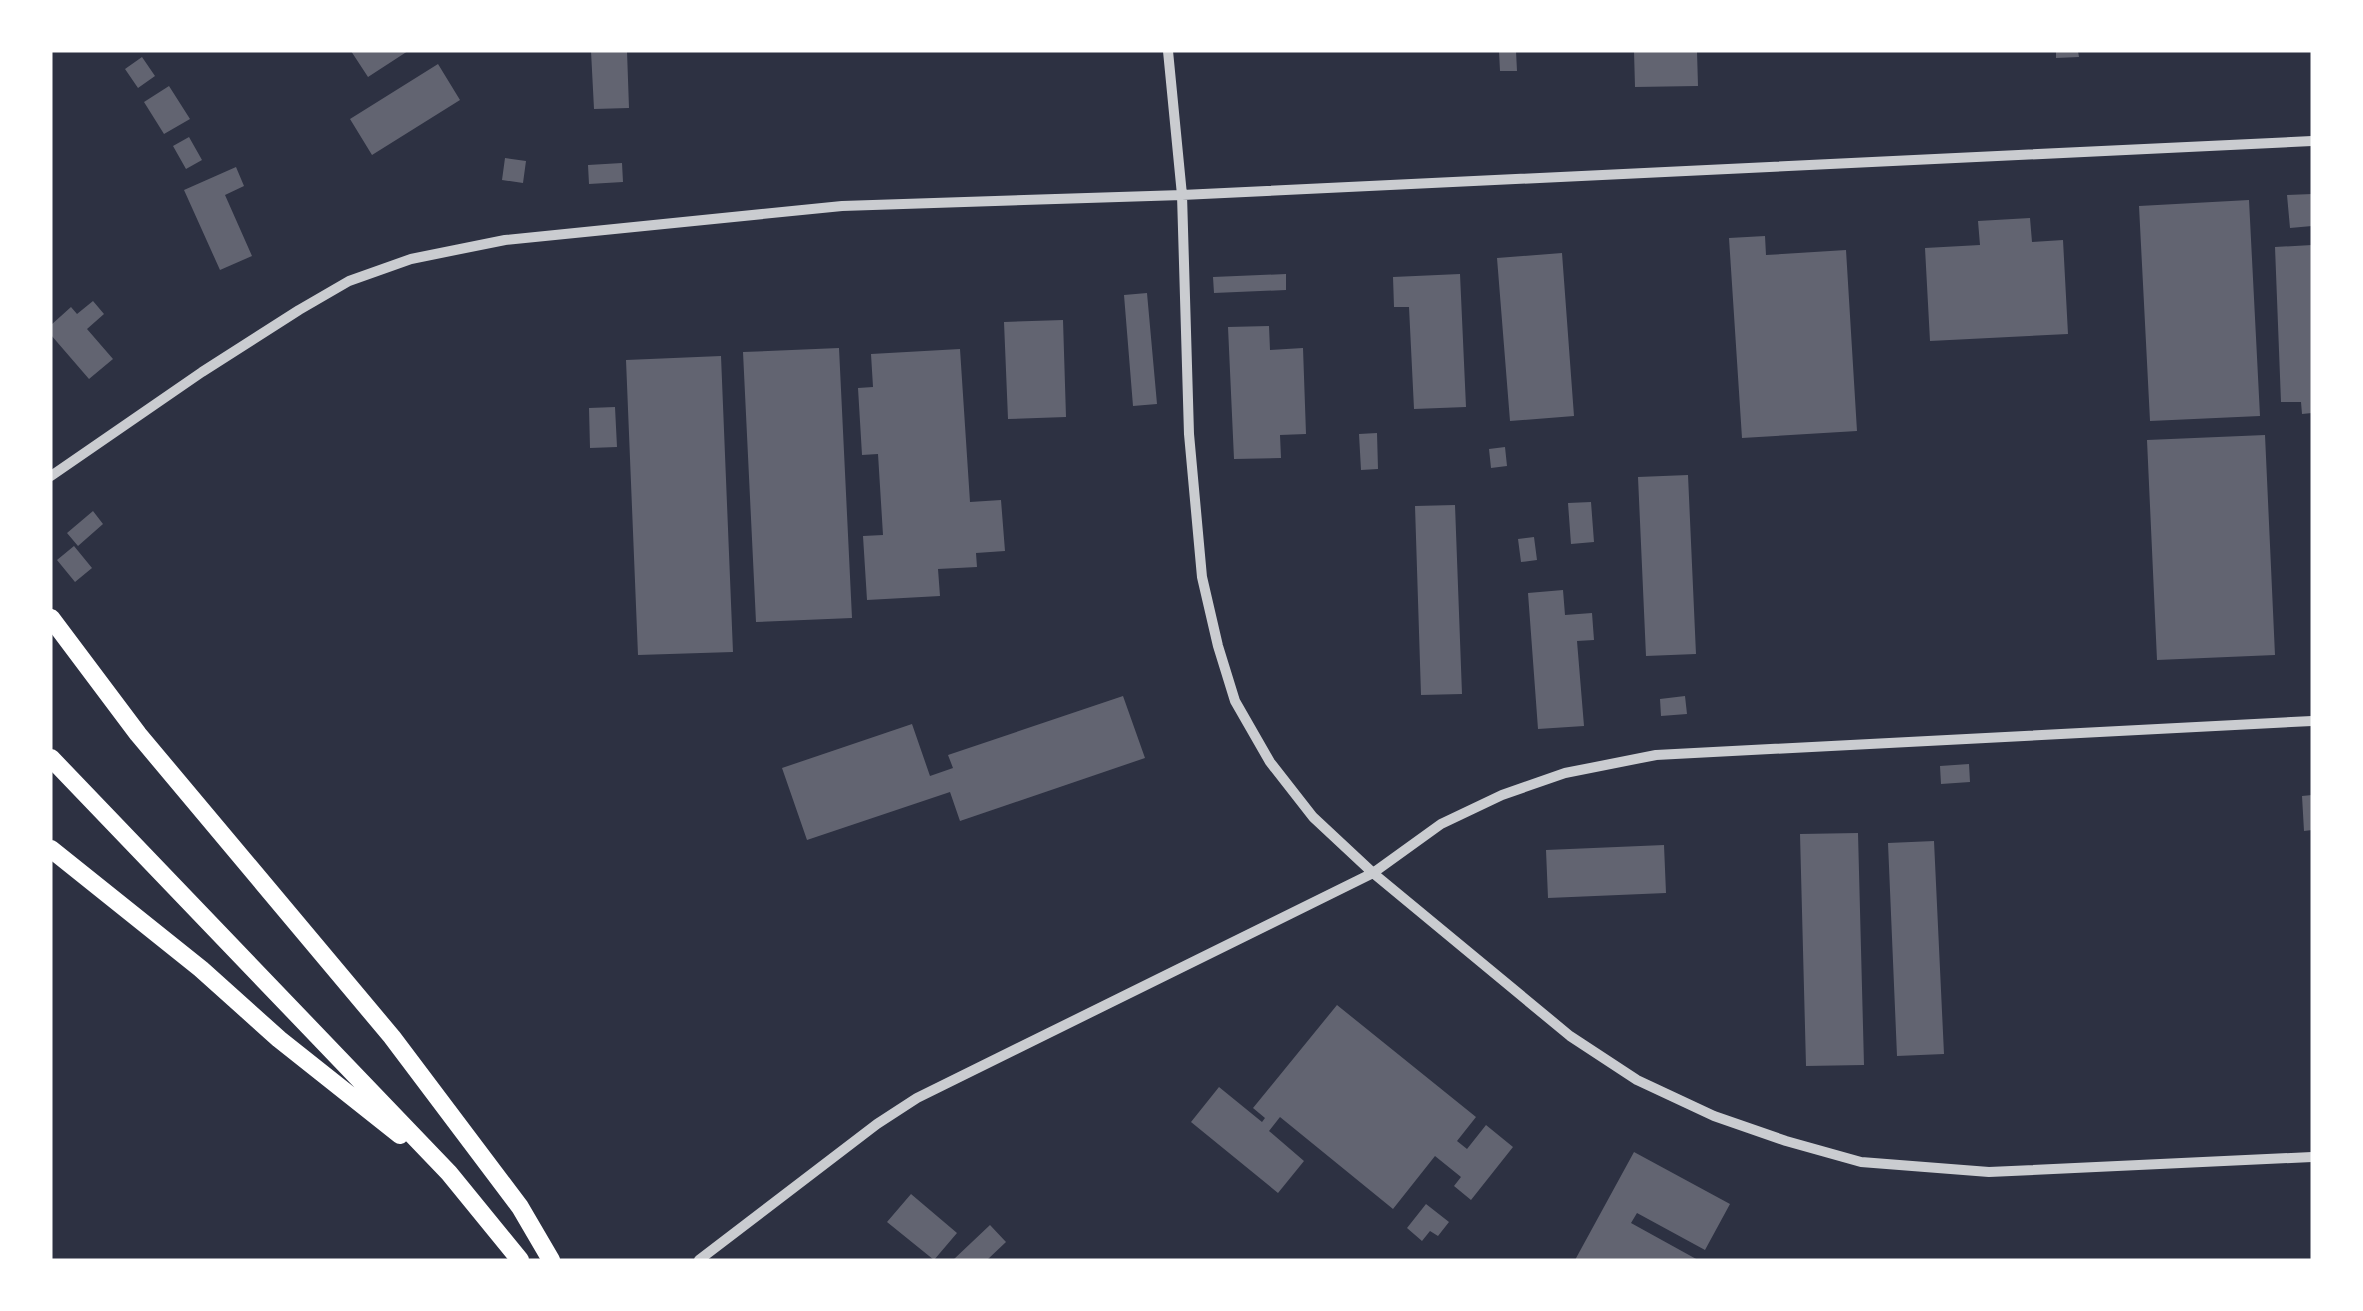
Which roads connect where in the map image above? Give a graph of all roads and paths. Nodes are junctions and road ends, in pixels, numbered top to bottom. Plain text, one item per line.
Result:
1 (1168, 51) edge
2 (2312, 141) edge
3 (1182, 195) junction
4 (51, 476) edge
5 (51, 618) edge
6 (2312, 721) edge
7 (51, 758) edge
8 (51, 849) edge
9 (1373, 873) junction
10 (2312, 1157) edge
11 (449, 1173) junction
12 (520, 1260) edge
13 (551, 1260) edge
14 (699, 1260) edge

1 - 3 street
2 - 3 street
3 - 4 street
3 - 9 street
5 - 13 highway
6 - 9 street
7 - 11 highway
8 - 11 highway
9 - 10 street
9 - 14 street
11 - 12 highway

